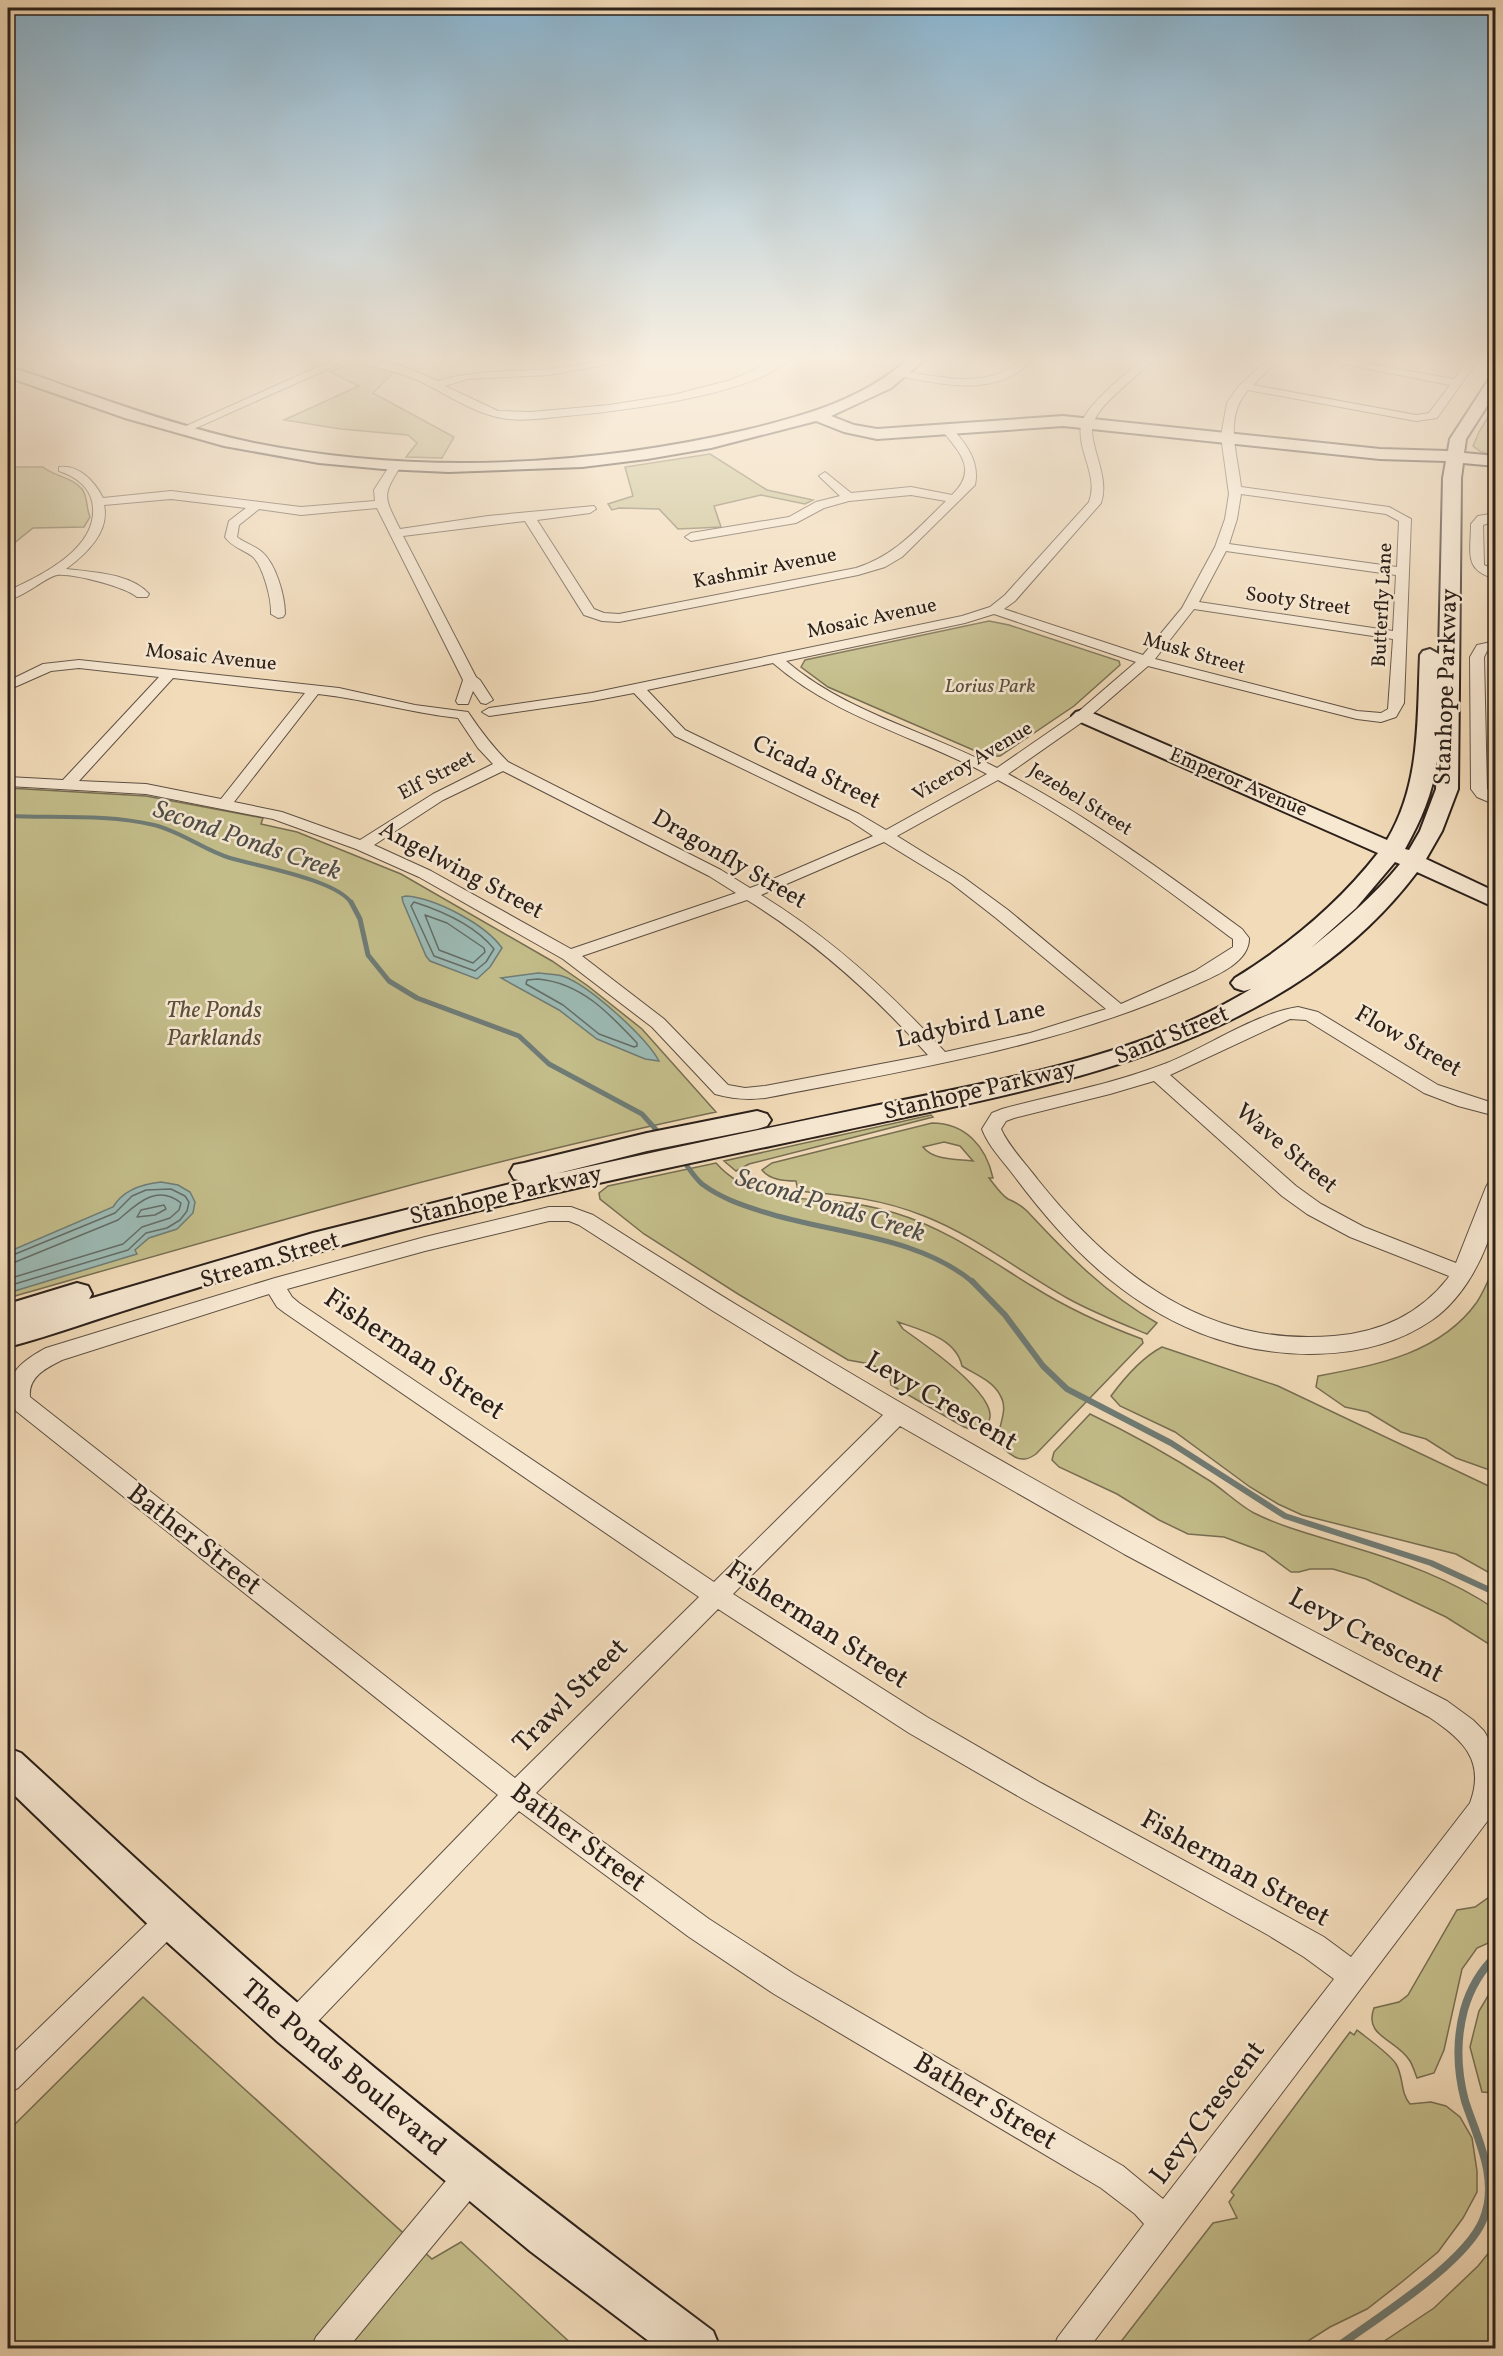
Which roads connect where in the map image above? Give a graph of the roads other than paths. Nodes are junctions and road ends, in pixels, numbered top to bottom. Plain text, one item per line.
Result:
1 (66, 470) edge
2 (392, 470) edge
3 (970, 470) edge
4 (1096, 470) edge
5 (1232, 470) edge
6 (1442, 470) edge
7 (1450, 470) edge
8 (1496, 471) edge
9 (825, 476) dead end
10 (1452, 478) junction
11 (1235, 490) junction
12 (848, 497) junction
13 (956, 499) junction
14 (99, 502) junction
15 (381, 504) junction
16 (255, 507) junction
17 (590, 509) dead end
18 (529, 517) junction
19 (1496, 518) edge
20 (395, 534) junction
21 (691, 537) dead end
22 (1220, 546) junction
23 (56, 571) junction
24 (1404, 572) junction
25 (1496, 574) edge
26 (142, 594) dead end
27 (8, 596) edge
28 (1191, 605) junction
29 (995, 610) junction
30 (278, 614) dead end
31 (1401, 636) junction
32 (1496, 645) edge
33 (776, 659) junction
34 (1145, 661) junction
35 (169, 674) junction
36 (470, 680) junction
37 (8, 686) edge
38 (637, 688) junction
39 (315, 689) junction
40 (487, 707) junction
41 (461, 708) junction
42 (1083, 716) junction
43 (1388, 717) joint
44 (1479, 719) junction
45 (1496, 722) edge
46 (477, 732) junction
47 (503, 765) junction
48 (999, 775) junction
49 (8, 782) edge
50 (68, 784) junction
51 (1496, 801) edge
52 (224, 805) junction
53 (887, 836) junction
54 (363, 846) junction
55 (1404, 856) junction
56 (751, 894) junction
57 (1490, 896) edge
58 (1237, 952) joint
59 (569, 955) junction
60 (1119, 1011) junction
61 (1298, 1012) joint
62 (940, 1057) junction
63 (1156, 1073) junction
64 (707, 1076) joint
65 (1496, 1110) edge
66 (655, 1151) junction
67 (1496, 1187) edge
68 (571, 1214) joint
69 (1461, 1273) junction
70 (275, 1285) junction
71 (8, 1315) edge
72 (8, 1336) edge
73 (24, 1405) joint
74 (898, 1414) junction
75 (716, 1596) junction
76 (8, 1765) edge
77 (518, 1793) junction
78 (171, 1919) junction
79 (1353, 1976) junction
80 (293, 2027) junction
81 (8, 2078) edge
82 (471, 2175) junction
83 (1164, 2223) junction
84 (327, 2349) edge
85 (696, 2349) edge
86 (1069, 2349) edge

1 - 14 street
2 - 15 street
3 - 13 street, Kashmir Avenue
4 - 29 street, Mosaic Avenue
5 - 11 street, Viceroy Avenue
6 - 55 main road, Stanhope Parkway
7 - 10 main road, Stanhope Parkway
8 - 10 main road
9 - 12 street
10 - 55 main road, Stanhope Parkway
11 - 22 street, Viceroy Avenue
11 - 24 street, Butterfly Lane
12 - 13 street
12 - 21 street
13 - 18 street, Kashmir Avenue
14 - 16 street
14 - 23 street
15 - 16 street
15 - 20 street
16 - 30 street
17 - 18 street
18 - 20 street
19 - 25 street
20 - 36 street
22 - 24 street
22 - 28 street, Viceroy Avenue
23 - 26 street
23 - 27 street
24 - 31 street, Butterfly Lane
28 - 31 street, Sooty Street
28 - 34 street, Viceroy Avenue
29 - 33 street, Mosaic Avenue
29 - 34 street, Musk Street
31 - 43 street, Butterfly Lane
32 - 44 street
33 - 38 street, Mosaic Avenue
33 - 48 street, Jezebel Street
34 - 42 street, Viceroy Avenue
34 - 43 street, Musk Street
35 - 37 street, Mosaic Avenue
35 - 39 street, Mosaic Avenue
35 - 50 street
36 - 40 street
36 - 41 street
38 - 40 street, Mosaic Avenue
38 - 53 street, Cicada Street
39 - 41 street, Mosaic Avenue
39 - 52 street
40 - 41 street, Mosaic Avenue
40 - 46 street
41 - 46 street, Dragonfly Street
42 - 48 street, Viceroy Avenue
42 - 55 main road, Emperor Avenue
44 - 45 street
44 - 51 street
46 - 47 street, Dragonfly Street
47 - 54 street, Elf Street
47 - 56 street, Dragonfly Street
48 - 53 street, Viceroy Avenue
48 - 58 street, Jezebel Street
49 - 50 street, Angelwing Street
50 - 52 street, Angelwing Street
52 - 54 street, Angelwing Street
53 - 56 street, Viceroy Avenue
53 - 60 street, Cicada Street
54 - 59 street, Angelwing Street
55 - 57 main road, Emperor Avenue
55 - 66 main road, Stanhope Parkway
56 - 59 street, Viceroy Avenue
56 - 62 street, Dragonfly Street
58 - 60 street, Ladybird Lane
59 - 64 street, Angelwing Street
60 - 62 street, Ladybird Lane
61 - 63 street, Sand Street
61 - 65 street, Flow Street
62 - 64 street, Ladybird Lane
63 - 69 street, Wave Street
63 - 69 street, Sand Street
66 - 71 main road, Stanhope Parkway
66 - 72 main road, Stanhope Parkway
67 - 69 street
68 - 70 street, Stream Street
68 - 74 street, Levy Crescent
70 - 73 street, Stream Street
70 - 75 street, Fisherman Street
73 - 77 street, Bather Street
74 - 75 street, Trawl Street
74 - 79 street, Levy Crescent
75 - 77 street, Trawl Street
75 - 79 street, Fisherman Street
76 - 78 main road, The Ponds Boulevard
77 - 80 street, Trawl Street
77 - 83 street, Bather Street
78 - 80 main road, The Ponds Boulevard
78 - 81 street
79 - 83 street, Levy Crescent
80 - 82 main road, The Ponds Boulevard
82 - 84 street
82 - 85 main road, The Ponds Boulevard
83 - 86 street, Levy Crescent

